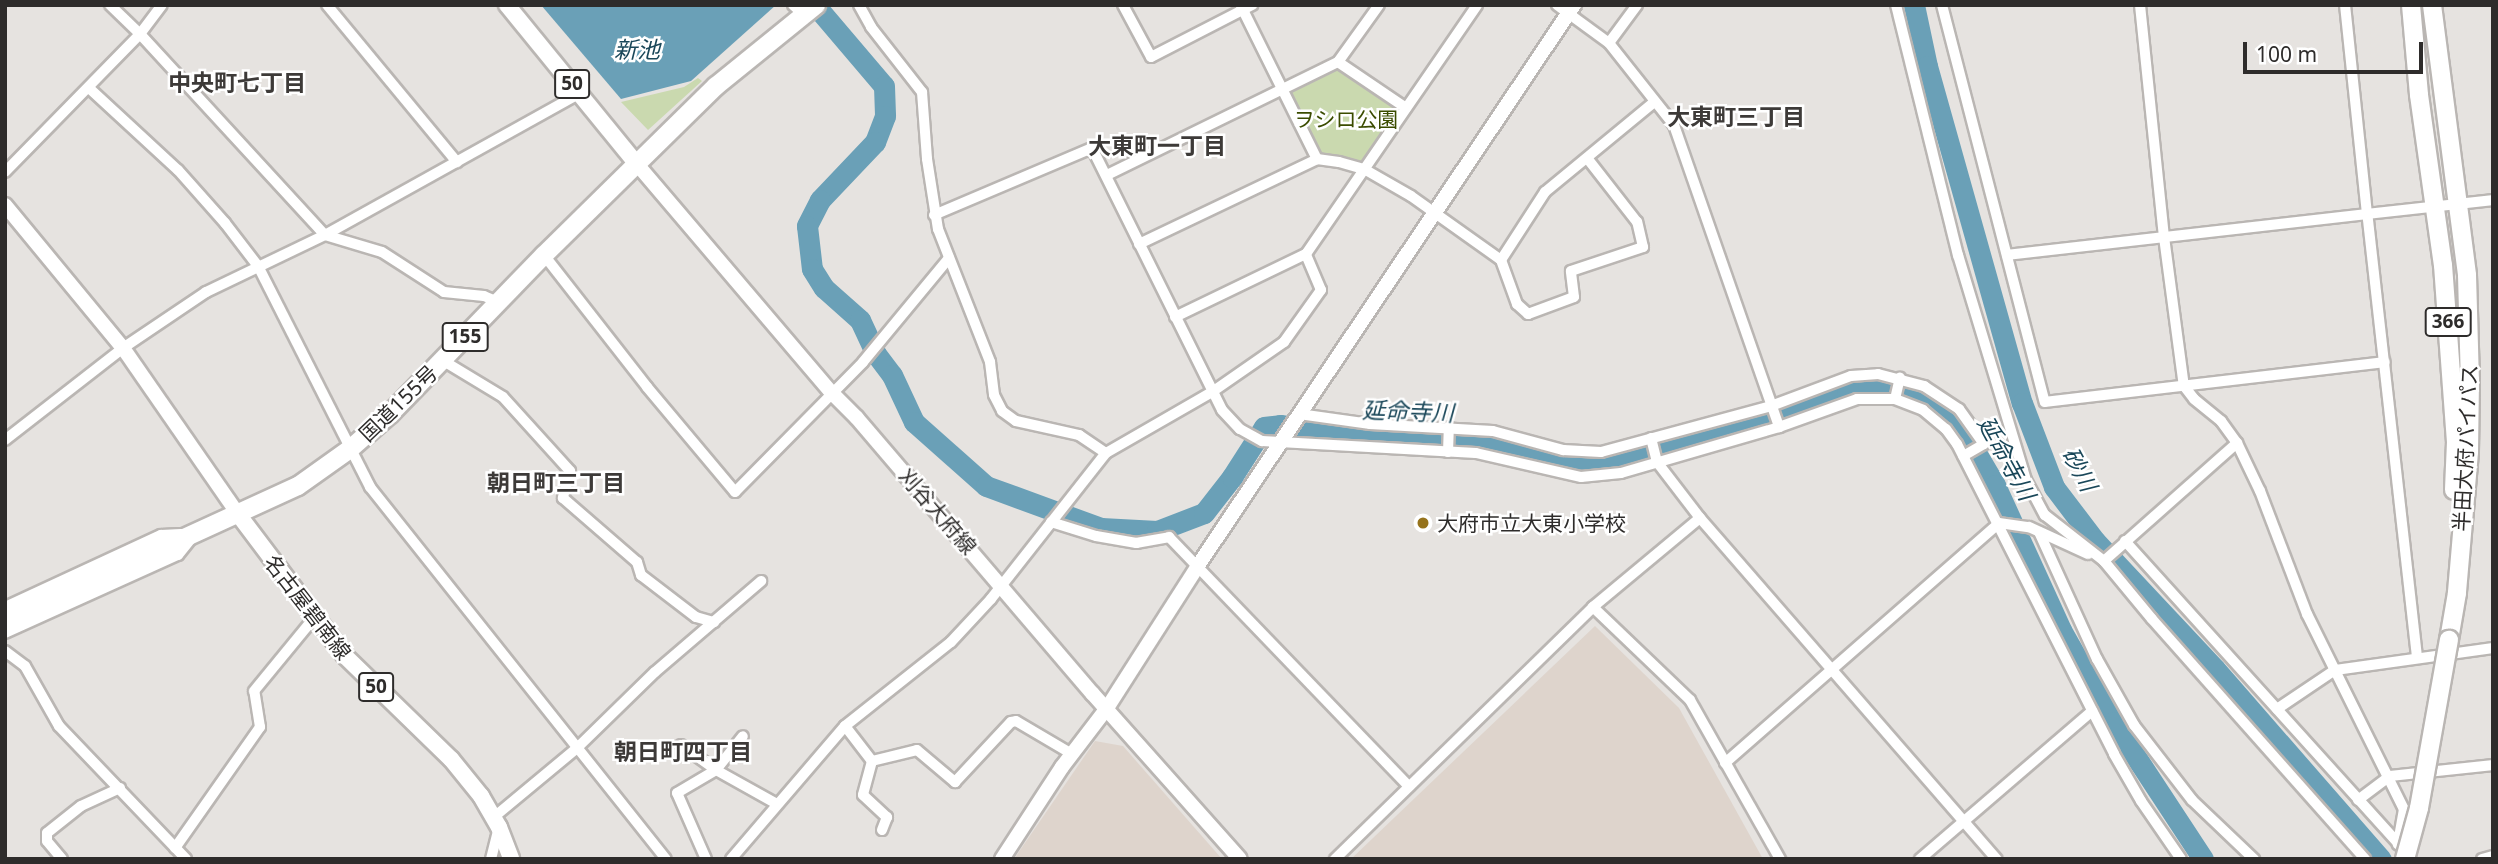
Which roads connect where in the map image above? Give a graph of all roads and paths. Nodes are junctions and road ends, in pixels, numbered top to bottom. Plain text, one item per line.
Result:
1 (110, 5) edge
2 (162, 5) edge
3 (327, 5) edge
4 (507, 5) edge
5 (859, 5) edge
6 (1123, 5) edge
7 (1379, 5) edge
8 (1477, 5) edge
9 (1637, 5) edge
10 (1896, 5) edge
11 (1942, 5) edge
12 (2140, 5) edge
13 (2345, 5) edge
14 (2411, 5) edge
15 (2432, 5) edge
16 (1245, 7) edge
17 (1566, 8) edge
18 (804, 10) edge
19 (140, 34) junction
20 (1609, 43) junction
21 (1338, 62) junction
22 (89, 88) junction
23 (1282, 88) junction
24 (580, 93) junction
25 (1654, 102) junction
26 (1406, 108) junction
27 (1587, 158) junction
28 (1317, 159) junction
29 (457, 162) junction
30 (636, 163) junction
31 (1364, 169) junction
32 (5, 172) edge
33 (1107, 175) junction
34 (2493, 200) edge
35 (2455, 204) junction
36 (5, 205) edge
37 (2437, 208) junction
38 (1436, 212) junction
39 (2367, 214) junction
40 (934, 215) junction
41 (325, 236) junction
42 (2164, 237) junction
43 (1139, 244) junction
44 (1306, 254) junction
45 (544, 255) junction
46 (2007, 255) junction
47 (949, 258) junction
48 (1501, 260) junction
49 (258, 266) junction
50 (498, 302) junction
51 (1175, 317) junction
52 (123, 348) junction
53 (442, 360) junction
54 (2385, 362) junction
55 (1900, 378) junction
56 (2184, 386) junction
57 (1212, 391) junction
58 (832, 393) junction
59 (1896, 398) junction
60 (1772, 406) junction
61 (1299, 414) junction
62 (1449, 427) junction
63 (1779, 427) junction
64 (1651, 438) junction
65 (5, 440) edge
66 (2238, 443) junction
67 (1279, 444) junction
68 (350, 449) junction
69 (1448, 451) junction
70 (1106, 453) junction
71 (1964, 456) junction
72 (1657, 461) junction
73 (238, 514) junction
74 (1700, 518) junction
75 (1052, 522) junction
76 (1999, 523) junction
77 (2034, 530) junction
78 (196, 533) junction
79 (2125, 541) junction
80 (2104, 561) junction
81 (1197, 567) junction
82 (761, 581) dead end
83 (1002, 586) junction
84 (5, 607) edge
85 (1593, 607) junction
86 (314, 618) junction
87 (5, 620) edge
88 (715, 622) junction
89 (5, 633) edge
90 (2449, 640) junction
91 (2493, 648) edge
92 (5, 651) edge
93 (2417, 657) junction
94 (1830, 670) junction
95 (2335, 670) junction
96 (1107, 708) junction
97 (2277, 709) junction
98 (2092, 711) junction
99 (845, 726) junction
100 (743, 736) dead end
101 (681, 745) dead end
102 (576, 748) junction
103 (1072, 754) junction
104 (872, 761) junction
105 (1725, 763) junction
106 (2493, 765) edge
107 (716, 770) junction
108 (2390, 776) junction
109 (1409, 786) junction
110 (120, 788) junction
111 (2358, 800) junction
112 (776, 804) junction
113 (496, 822) junction
114 (1963, 822) junction
115 (881, 830) dead end
116 (175, 848) junction
117 (2402, 851) edge
118 (2493, 856) edge
119 (62, 859) edge
120 (186, 859) edge
121 (491, 859) edge
122 (511, 859) edge
123 (666, 859) edge
124 (706, 859) edge
125 (731, 859) edge
126 (1002, 859) edge
127 (1240, 859) edge
128 (1335, 859) edge
129 (1780, 859) edge
130 (1920, 859) edge
131 (1996, 859) edge
132 (2181, 859) edge
133 (2254, 859) edge
134 (2365, 859) edge
135 (2412, 859) edge
136 (2482, 859) edge

1 - 19 street
2 - 19 street
3 - 29 street
4 - 24 main road, 50
5 - 40 street
6 - 16 street
7 - 21 street
8 - 26 street
9 - 20 street
10 - 80 street
11 - 46 street
12 - 42 street
13 - 39 street
14 - 37 highway, 半田大府パイパス / 366
15 - 35 highway, 半田大府パイパス / 366
16 - 23 street
17 - 20 street
17 - 38 street
18 - 30 highway, 国道155号 / 155
19 - 22 street
19 - 41 street
20 - 25 street
21 - 23 street
21 - 26 street
22 - 32 street
22 - 49 street
23 - 28 street
23 - 33 street
24 - 29 street
24 - 30 main road, 50
25 - 27 street
25 - 60 street
26 - 31 street
27 - 48 street
27 - 48 street
28 - 31 street
28 - 43 street
29 - 41 street
30 - 45 highway, 国道155号 / 155
30 - 58 street, 刈谷大府線
31 - 38 street
31 - 44 street
33 - 40 street
33 - 43 street
34 - 35 street
35 - 37 street
35 - 90 highway, 半田大府パイパス / 366
36 - 52 street
37 - 39 street
37 - 90 highway, 半田大府パイパス / 366
38 - 48 street
38 - 61 street
39 - 42 street
39 - 54 street
40 - 47 street
41 - 49 street
41 - 50 street
42 - 46 street
42 - 56 street
43 - 51 street
44 - 51 street
44 - 57 street
45 - 50 highway, 国道155号 / 155
45 - 58 street
46 - 56 street
47 - 58 street
47 - 70 street
49 - 52 street
49 - 68 street
50 - 53 highway, 国道155号 / 155
51 - 57 street
52 - 65 street
52 - 73 street
53 - 68 highway, 国道155号 / 155
53 - 88 street
54 - 56 street
54 - 93 street
55 - 59 street
55 - 60 street
55 - 71 street
56 - 66 street
57 - 67 street
57 - 70 street
58 - 83 street, 刈谷大府線
59 - 63 street
59 - 71 street
60 - 63 street
60 - 64 street
61 - 62 street
61 - 67 street
62 - 64 street
62 - 69 street
63 - 72 street
64 - 72 street
66 - 79 street
66 - 95 street
67 - 69 street
67 - 81 street
68 - 73 highway, 国道155号 / 155
68 - 102 street
69 - 72 street
70 - 75 street
71 - 76 street
72 - 74 street
73 - 78 highway, 国道155号 / 155
73 - 86 main road, 名古屋碧南線 / 50
74 - 85 street
74 - 94 street
75 - 81 street
75 - 83 street
76 - 77 street
76 - 94 street
76 - 98 street
77 - 80 street
77 - 133 street
78 - 84 street
78 - 87 highway, 国道155号 / 155
78 - 89 street
79 - 80 street
79 - 97 street
80 - 134 street
81 - 96 street
81 - 109 street
82 - 88 street
83 - 96 street, 刈谷大府線
83 - 99 street
85 - 105 street
85 - 109 street
86 - 113 main road, 名古屋碧南線 / 50
86 - 116 street
88 - 102 street
90 - 117 highway, 半田大府パイパス / 366, bridge
91 - 93 street
92 - 110 street
93 - 95 street
94 - 105 street
94 - 114 street
95 - 97 street
95 - 108 street
96 - 103 street
96 - 127 street, 刈谷大府線
97 - 111 street
98 - 114 street
98 - 132 street
99 - 104 street
99 - 112 street
100 - 107 street
101 - 107 street
102 - 113 street
102 - 123 street
103 - 104 street
103 - 126 street
104 - 115 street
105 - 129 street
106 - 108 street
107 - 112 street
107 - 124 street
108 - 111 street
108 - 117 street
109 - 128 street
110 - 116 street
110 - 119 street
111 - 117 street
112 - 125 street
113 - 121 street
113 - 122 main road, 名古屋碧南線 / 50
114 - 130 street
114 - 131 street
116 - 120 street
117 - 135 street
118 - 136 street

